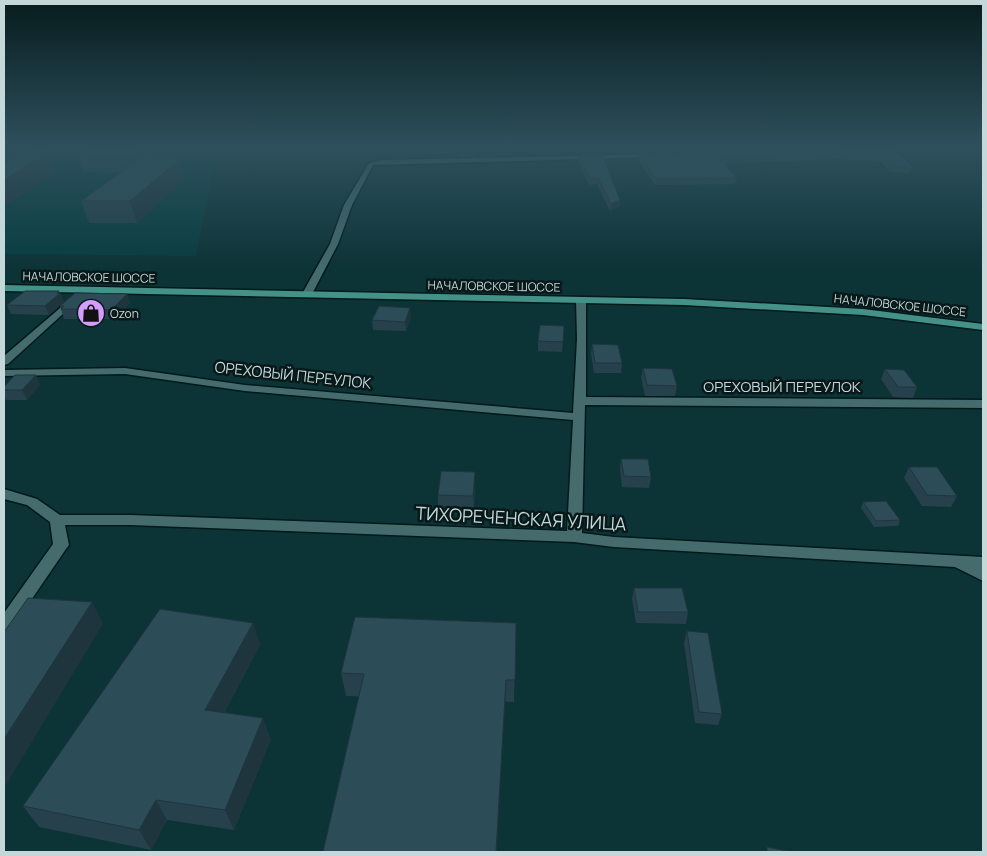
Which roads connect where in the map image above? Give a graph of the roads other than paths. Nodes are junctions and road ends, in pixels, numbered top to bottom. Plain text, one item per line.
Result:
1 (357, 189) edge
2 (4, 288) edge
3 (84, 290) junction
4 (307, 294) junction
5 (582, 300) junction
6 (983, 327) edge
7 (4, 362) edge
8 (4, 373) edge
9 (580, 401) junction
10 (983, 404) edge
11 (578, 417) junction
12 (4, 494) edge
13 (57, 520) junction
14 (574, 537) junction
15 (957, 563) junction
16 (983, 563) edge
17 (983, 575) edge
18 (4, 626) edge

1 - 4 street
2 - 3 main road, НАЧАЛОВСКОЕ ШОССЕ
3 - 4 main road, НАЧАЛОВСКОЕ ШОССЕ
3 - 7 street
4 - 5 main road, НАЧАЛОВСКОЕ ШОССЕ
5 - 6 main road, НАЧАЛОВСКОЕ ШОССЕ
5 - 9 street
8 - 11 street, ОРЕХОВЫЙ ПЕРЕУЛОК
9 - 10 street, ОРЕХОВЫЙ ПЕРЕУЛОК
9 - 11 street
11 - 14 street
12 - 13 street
13 - 14 street, ТИХОРЕЧЕНСКАЯ УЛИЦА
13 - 18 street
14 - 15 street, ТИХОРЕЧЕНСКАЯ УЛИЦА
15 - 16 street, ТИХОРЕЧЕНСКАЯ УЛИЦА
15 - 17 street

